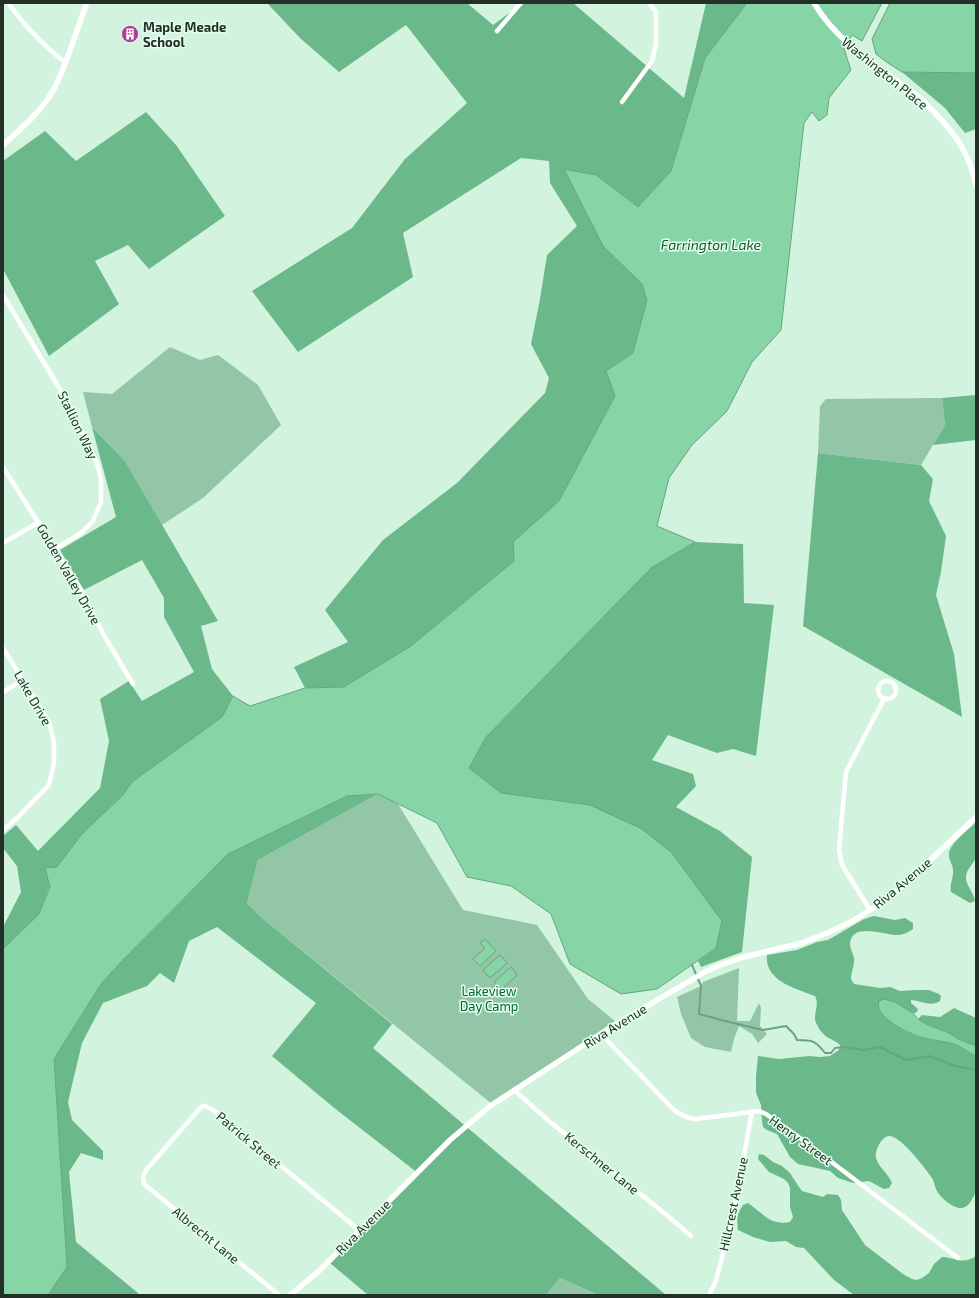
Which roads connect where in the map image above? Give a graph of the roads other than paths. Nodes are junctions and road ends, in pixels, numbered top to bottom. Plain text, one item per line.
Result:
1 (8, 3) edge
2 (86, 3) edge
3 (521, 3) edge
4 (649, 3) edge
5 (814, 3) edge
6 (497, 31) dead end
7 (65, 62) junction
8 (622, 102) dead end
9 (3, 145) edge
10 (976, 185) edge
11 (3, 295) edge
12 (3, 467) edge
13 (39, 522) junction
14 (3, 543) edge
15 (55, 549) junction
16 (3, 648) edge
17 (23, 680) junction
18 (133, 684) dead end
19 (3, 692) edge
20 (884, 699) junction
21 (976, 816) edge
22 (3, 830) edge
23 (870, 910) junction
24 (601, 1034) junction
25 (514, 1090) junction
26 (752, 1112) junction
27 (146, 1170) joint
28 (359, 1230) junction
29 (691, 1236) dead end
30 (958, 1258) dead end
31 (279, 1295) edge
32 (290, 1295) edge
33 (709, 1295) edge

1 - 7 street
2 - 7 street
3 - 6 street
4 - 8 street
5 - 10 street, Washington Place
7 - 9 street
11 - 15 street, Stallion Way
12 - 13 street, Golden Valley Drive
13 - 14 street
13 - 15 street, Golden Valley Drive
15 - 18 street, Golden Valley Drive
16 - 17 street, Lake Drive
17 - 19 street
17 - 22 street, Lake Drive
20 - 20 street
20 - 23 street
21 - 23 street, Riva Avenue
23 - 24 street, Riva Avenue
24 - 25 street, Riva Avenue
24 - 26 street, Henry Street
25 - 28 street, Riva Avenue
25 - 29 street, Kerschner Lane
26 - 30 street, Henry Street
26 - 33 street, Hillcrest Avenue
27 - 28 street, Patrick Street
27 - 31 street, Albrecht Lane
28 - 32 street, Riva Avenue

